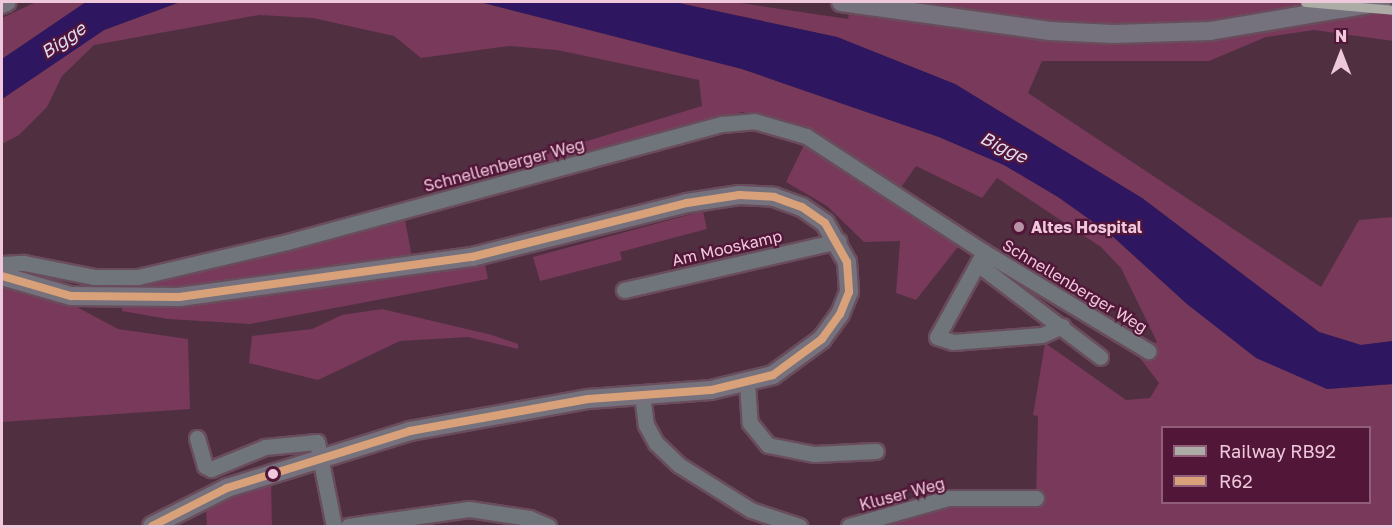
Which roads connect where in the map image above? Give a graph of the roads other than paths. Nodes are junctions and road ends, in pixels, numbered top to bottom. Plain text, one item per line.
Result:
1 (7, 2) edge
2 (841, 2) edge
3 (1382, 2) edge
4 (2, 4) edge
5 (838, 241) junction
6 (982, 259) junction
7 (2, 264) edge
8 (2, 276) edge
9 (624, 290) dead end
10 (1062, 326) junction
11 (1148, 351) dead end
12 (1100, 357) dead end
13 (747, 384) junction
14 (642, 394) junction
15 (197, 438) dead end
16 (876, 451) dead end
17 (323, 455) junction
18 (1036, 498) dead end
19 (152, 526) edge
20 (334, 526) edge
21 (348, 526) edge
22 (548, 526) edge
23 (799, 526) edge
24 (849, 526) edge

1 - 4 main road
2 - 3 main road
5 - 8 main road
5 - 9 street, Am Mooskamp
5 - 13 main road
6 - 7 street, Schnellenberger Weg
6 - 10 street, Schnellenberger Weg
6 - 10 street, Schnellenberger Weg
6 - 11 street, Schnellenberger Weg
10 - 12 street, Schnellenberger Weg
13 - 14 main road
13 - 16 street
14 - 17 main road
14 - 23 street
15 - 17 street
17 - 19 main road
17 - 20 street
18 - 24 street, Kluser Weg
21 - 22 street

